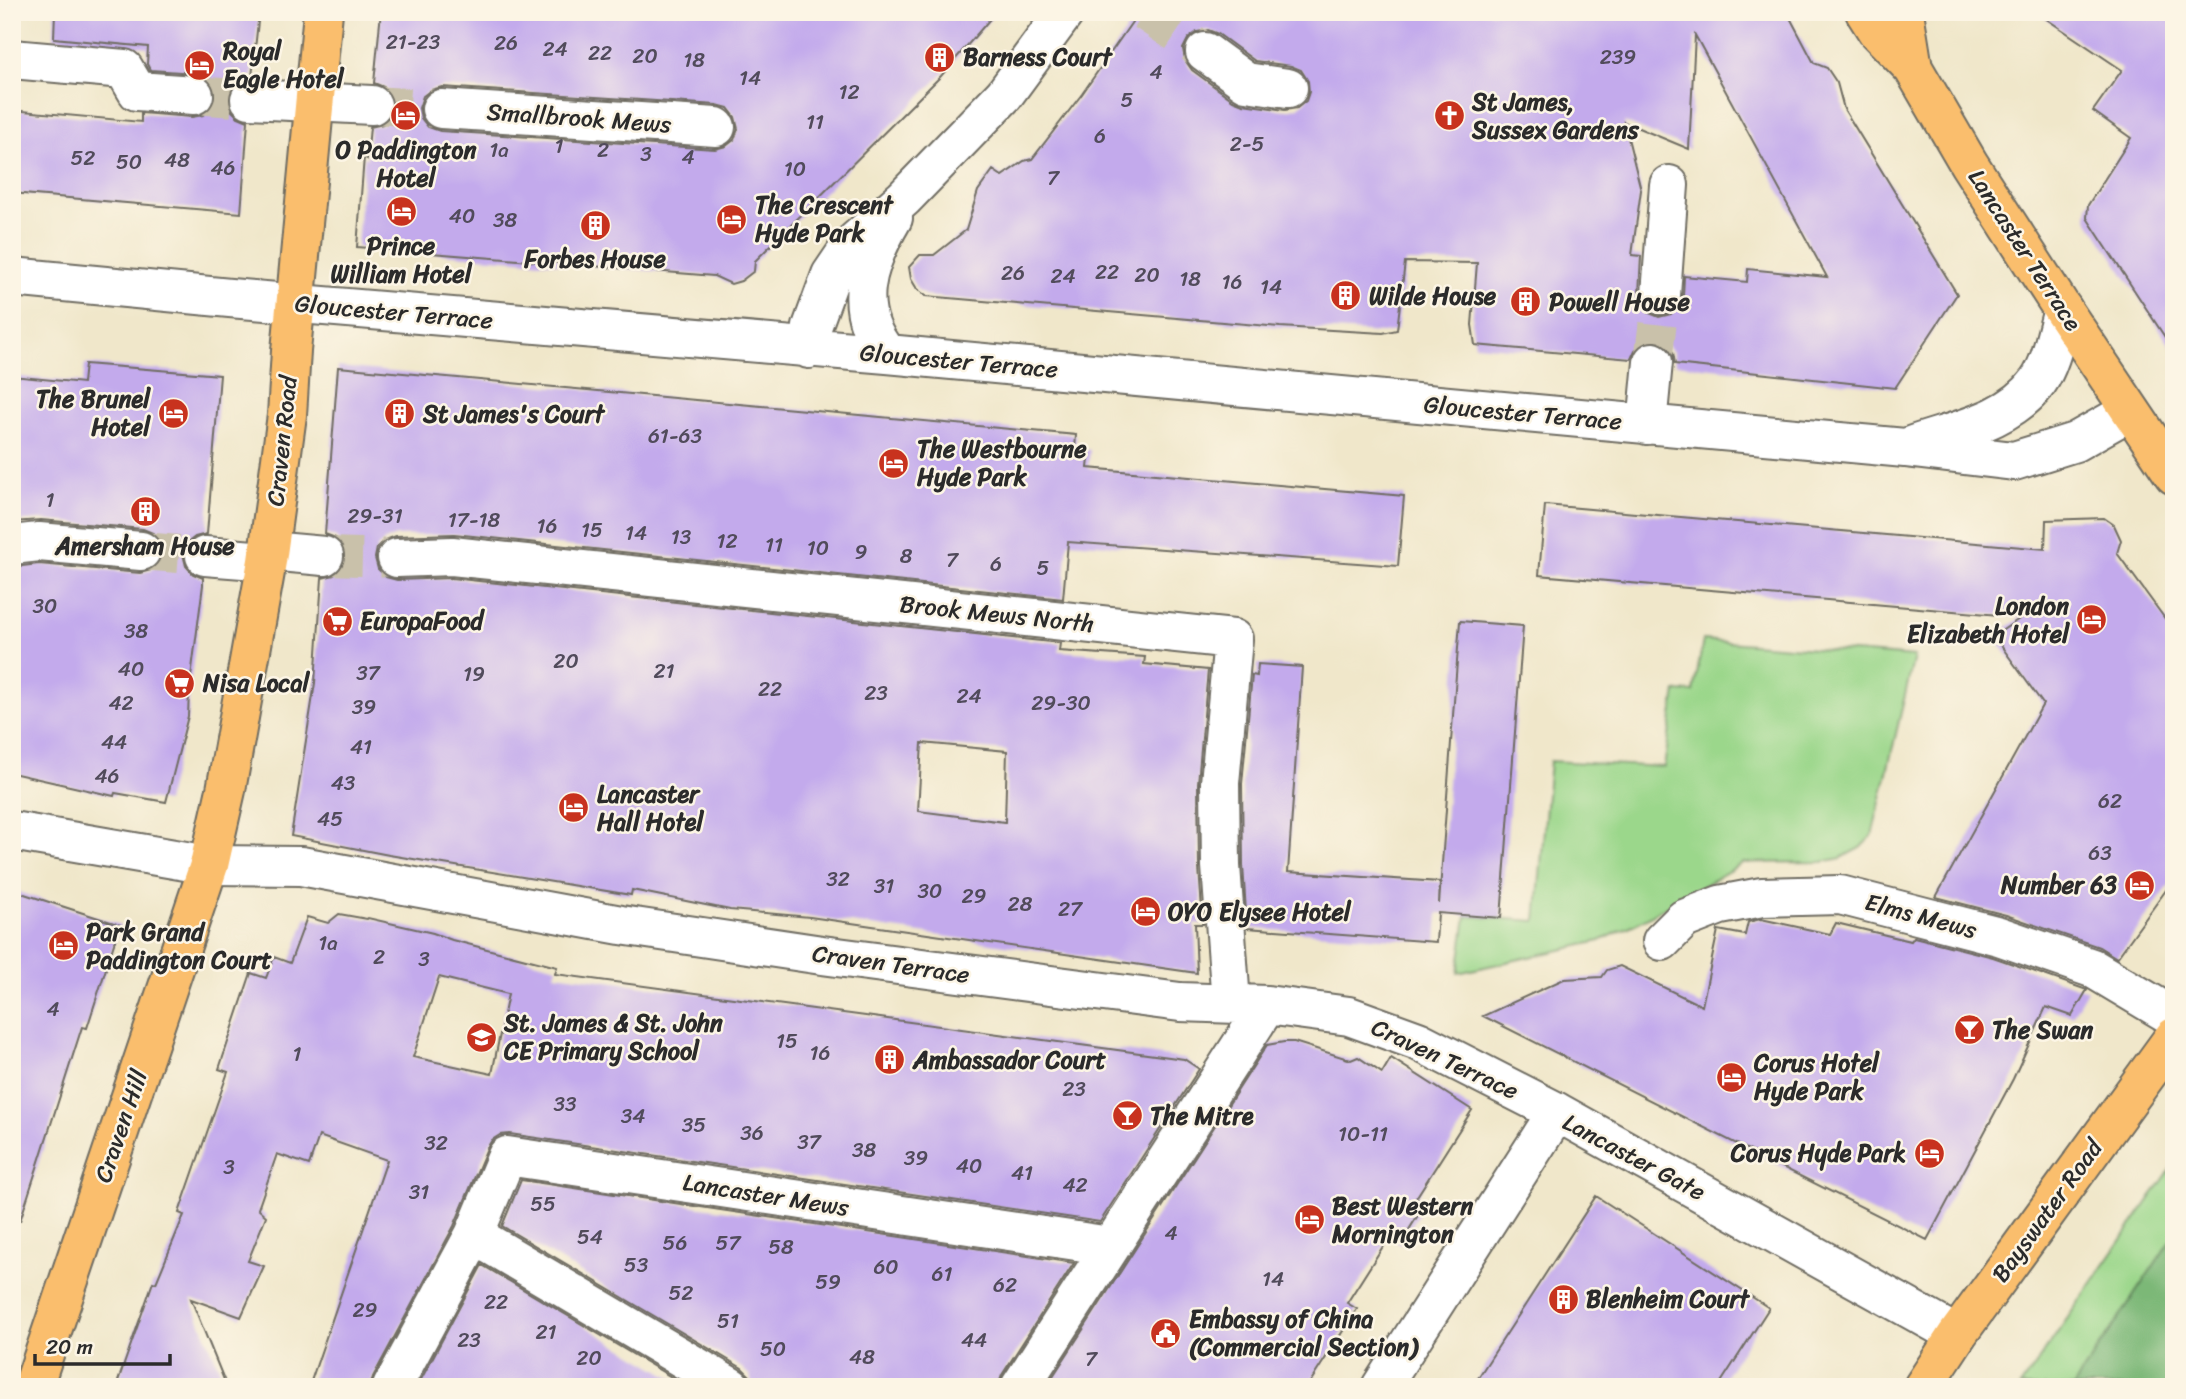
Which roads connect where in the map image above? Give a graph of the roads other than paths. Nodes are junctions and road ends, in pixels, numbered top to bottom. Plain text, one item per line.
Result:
1 (323, 12) edge
2 (1065, 12) edge
3 (1865, 12) edge
4 (1904, 12) edge
5 (1205, 52) tunnel mouth
6 (12, 59) edge
7 (1913, 68) junction
8 (1288, 88) dead end
9 (194, 95) tunnel mouth
10 (250, 99) tunnel mouth
11 (314, 101) junction
12 (372, 105) tunnel mouth
13 (441, 109) tunnel mouth
14 (716, 127) dead end
15 (1669, 185) dead end
16 (904, 198) junction
17 (12, 277) edge
18 (1661, 295) tunnel mouth
19 (295, 303) junction
20 (2063, 310) junction
21 (809, 349) junction
22 (887, 354) junction
23 (1653, 362) tunnel mouth
24 (2130, 411) junction
25 (1647, 425) junction
26 (1905, 448) junction
27 (2174, 475) edge
28 (12, 545) edge
29 (141, 551) tunnel mouth
30 (205, 556) tunnel mouth
31 (268, 556) junction
32 (324, 556) tunnel mouth
33 (397, 558) tunnel mouth
34 (12, 831) edge
35 (209, 865) junction
36 (1662, 941) dead end
37 (1249, 1004) junction
38 (2174, 1017) edge
39 (2174, 1037) edge
40 (1558, 1112) junction
41 (474, 1235) junction
42 (1110, 1246) junction
43 (1957, 1335) junction
44 (33, 1387) edge
45 (393, 1387) edge
46 (731, 1387) edge
47 (1020, 1387) edge
48 (1381, 1387) edge
49 (1923, 1387) edge

1 - 11 main road, Craven Road
2 - 16 street
3 - 7 main road
4 - 7 main road, Lancaster Terrace
5 - 8 street
6 - 9 street
7 - 20 main road, Lancaster Terrace
10 - 11 street
11 - 12 street
11 - 19 main road, Craven Road
13 - 14 street, Smallbrook Mews
15 - 18 street
16 - 21 street
16 - 22 street
17 - 19 street, Gloucester Terrace
19 - 21 street, Gloucester Terrace
19 - 31 main road, Craven Road
20 - 24 main road, Lancaster Terrace
20 - 26 street, Gloucester Terrace
21 - 22 street, Gloucester Terrace
22 - 25 street, Gloucester Terrace
23 - 25 street
24 - 26 street, Gloucester Terrace
24 - 27 main road, Lancaster Terrace
25 - 26 street, Gloucester Terrace
28 - 29 street
30 - 31 street
31 - 32 street
31 - 35 main road, Craven Road
33 - 37 street, Brook Mews North
34 - 35 street, Craven Terrace
35 - 37 street, Craven Terrace
35 - 44 main road, Craven Hill
36 - 38 street, Elms Mews
37 - 40 street, Craven Terrace
37 - 42 street
39 - 43 main road, Bayswater Road
40 - 43 street, Lancaster Gate
40 - 48 street, Lancaster Gate
41 - 42 street, Lancaster Mews
41 - 45 street, Lancaster Mews
41 - 46 street
42 - 47 street
43 - 49 main road, Bayswater Road

